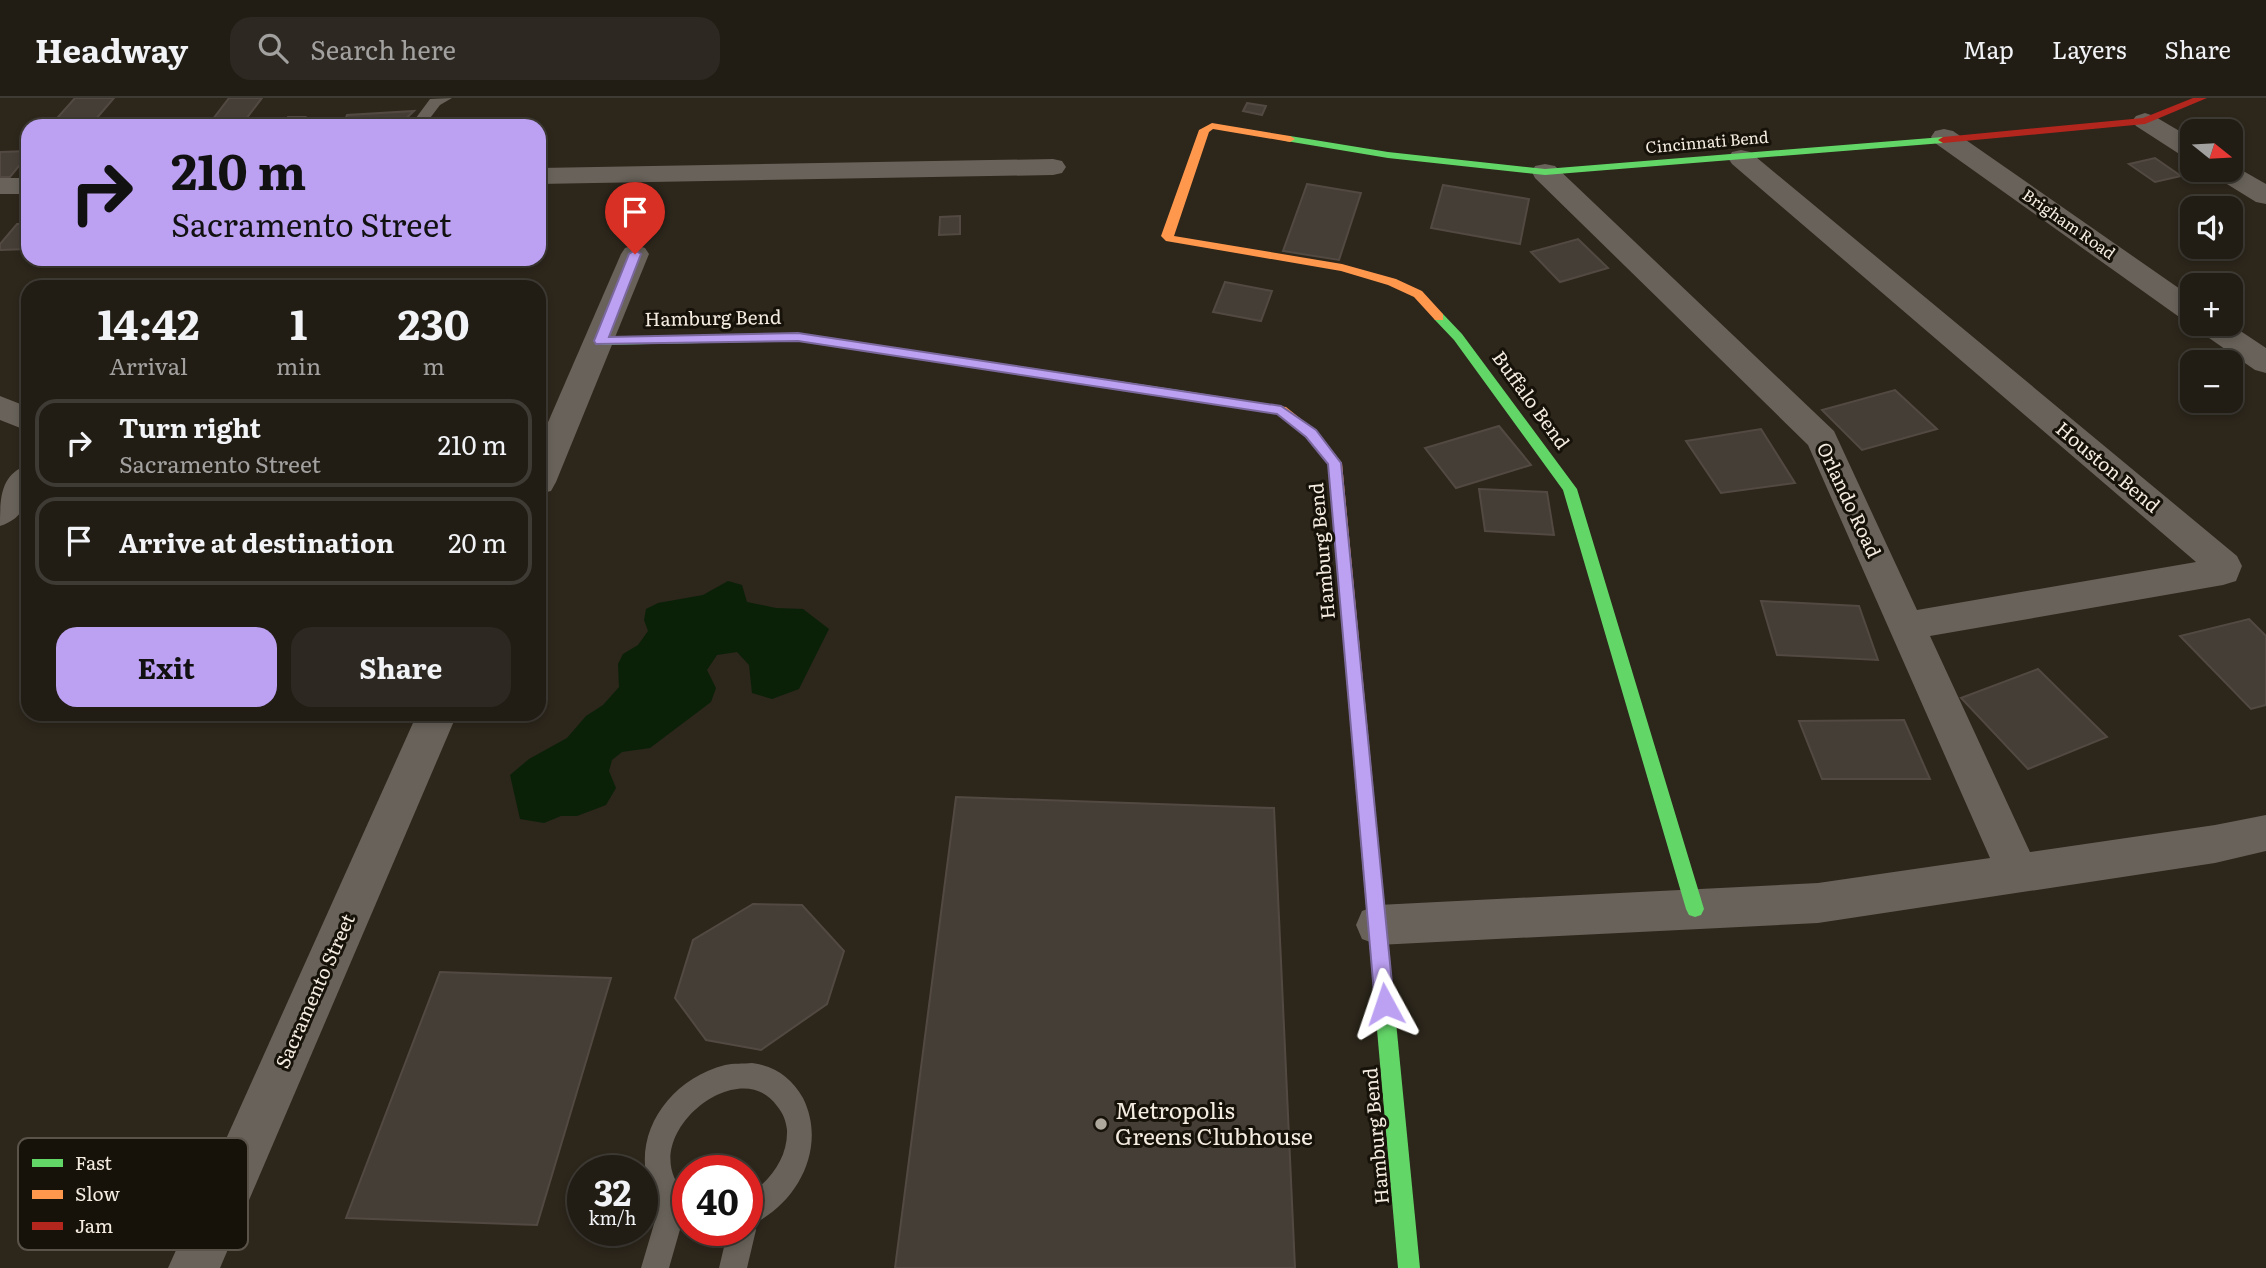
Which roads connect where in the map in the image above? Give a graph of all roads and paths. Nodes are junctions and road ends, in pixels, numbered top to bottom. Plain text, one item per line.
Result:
1 (446, 98) edge
2 (2202, 98) edge
3 (422, 119) edge
4 (2145, 121) junction
5 (1212, 126) joint
6 (1944, 137) junction
7 (2180, 142) edge
8 (1741, 158) junction
9 (1053, 167) dead end
10 (1545, 172) junction
11 (546, 176) edge
12 (2243, 182) edge
13 (0, 186) edge
14 (21, 186) edge
15 (2266, 196) edge
16 (635, 254) dead end
17 (2180, 303) edge
18 (2227, 336) edge
19 (601, 341) junction
20 (2266, 363) edge
21 (0, 407) edge
22 (21, 417) edge
23 (546, 466) edge
24 (21, 486) edge
25 (0, 513) edge
26 (1906, 626) junction
27 (434, 721) edge
28 (2266, 833) edge
29 (2018, 873) junction
30 (1695, 909) junction
31 (1378, 925) junction
32 (248, 1145) edge
33 (672, 1200) edge
34 (763, 1204) edge
35 (672, 1229) edge
36 (738, 1246) edge
37 (202, 1250) edge
38 (194, 1268) edge
39 (655, 1268) edge
40 (733, 1268) edge
41 (1409, 1268) edge

1 - 3 lane
2 - 4 street, Cincinnati Bend
4 - 6 street, Cincinnati Bend
4 - 7 street
5 - 10 street, Cincinnati Bend
5 - 30 street, Buffalo Bend
6 - 8 street, Cincinnati Bend
6 - 17 street, Brigham Road
8 - 10 street, Cincinnati Bend
8 - 26 street, Houston Bend
9 - 11 street
10 - 26 street, Orlando Road
12 - 15 street
13 - 14 street
16 - 19 street
18 - 20 street
19 - 23 street
19 - 31 street, Hamburg Bend
21 - 22 street
24 - 25 street
26 - 29 street, Orlando Road
27 - 32 street, Sacramento Street
28 - 29 street
29 - 30 street
30 - 31 street
31 - 41 street, Hamburg Bend
33 - 34 lane
35 - 39 lane
36 - 40 lane
37 - 38 street, Sacramento Street

